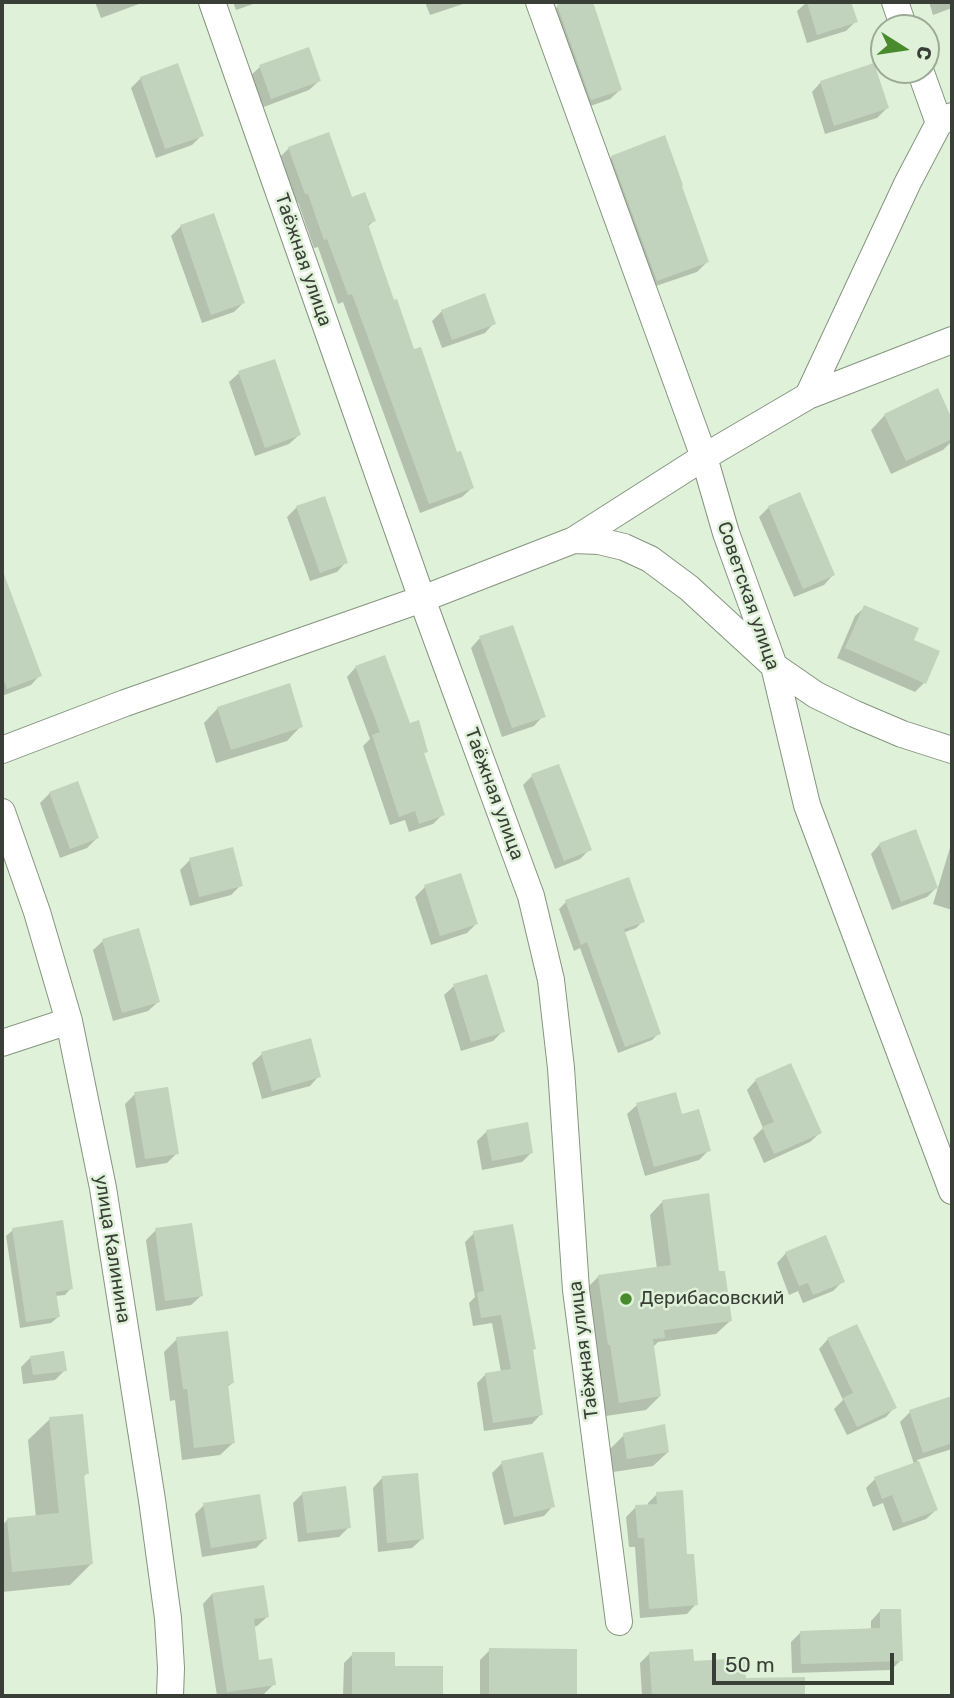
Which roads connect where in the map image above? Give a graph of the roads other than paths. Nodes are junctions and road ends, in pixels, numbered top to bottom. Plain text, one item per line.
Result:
1 (212, 2) edge
2 (539, 2) edge
3 (927, 84) edge
4 (946, 120) edge
5 (952, 340) edge
6 (808, 396) junction
7 (704, 457) junction
8 (573, 540) junction
9 (422, 598) junction
10 (774, 666) junction
11 (2, 750) edge
12 (952, 750) edge
13 (2, 812) edge
14 (69, 1021) junction
15 (2, 1043) edge
16 (952, 1191) edge
17 (619, 1622) dead end
18 (170, 1696) edge

1 - 9 street, Таёжная улица
2 - 7 street, Советская улица
3 - 4 street
4 - 6 street
5 - 6 street
6 - 7 street
7 - 8 street
7 - 10 street, Советская улица
8 - 9 street
8 - 10 street
9 - 11 street
9 - 17 street, Таёжная улица
10 - 12 street
10 - 16 street, Советская улица
13 - 14 street, улица Калинина
14 - 15 street
14 - 18 street, улица Калинина

